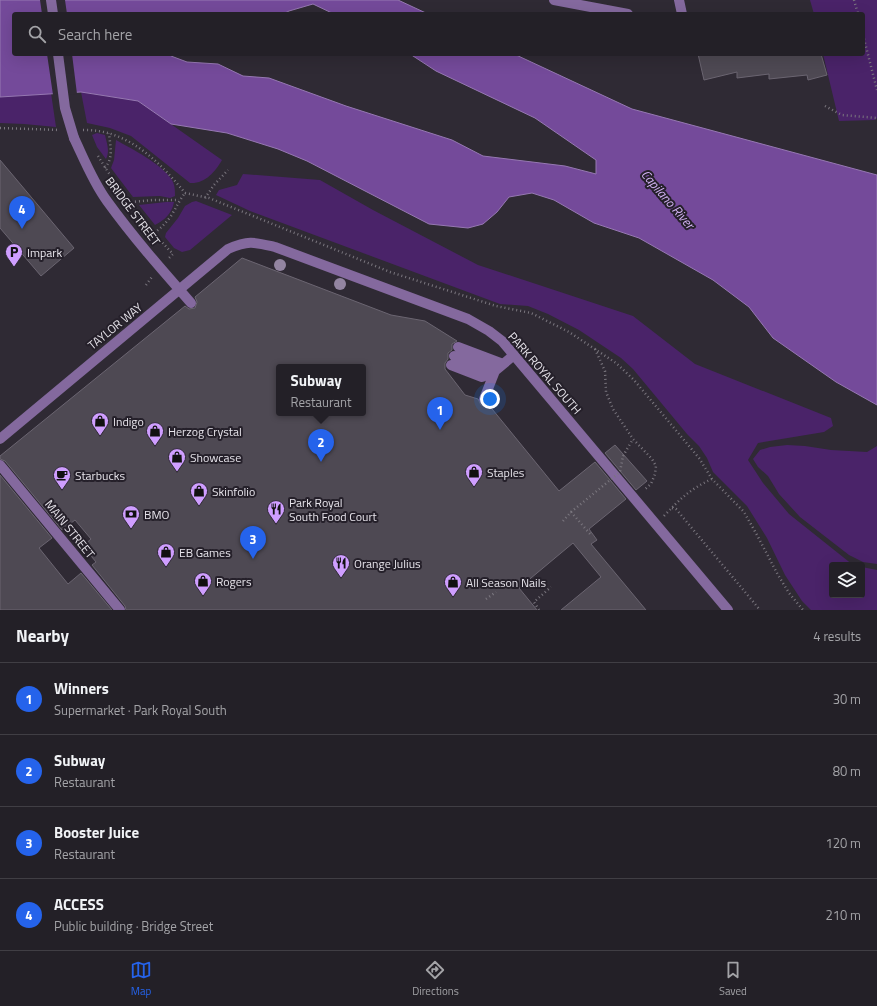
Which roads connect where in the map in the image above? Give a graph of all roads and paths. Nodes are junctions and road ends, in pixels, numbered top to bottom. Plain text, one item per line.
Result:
1 (51, 0) edge
2 (554, 0) edge
3 (679, 0) edge
4 (854, 0) edge
5 (53, 12) edge
6 (617, 12) edge
7 (682, 12) edge
8 (857, 12) edge
9 (865, 43) edge
10 (58, 56) edge
11 (877, 90) edge
12 (825, 106) dead end
13 (877, 118) edge
14 (0, 128) edge
15 (65, 130) dead end
16 (108, 133) junction
17 (77, 134) junction
18 (96, 154) dead end
19 (105, 168) junction
20 (228, 170) dead end
21 (205, 198) dead end
22 (179, 200) junction
23 (130, 202) junction
24 (154, 233) junction
25 (252, 242) joint
26 (173, 254) dead end
27 (180, 290) junction
28 (191, 303) dead end
29 (595, 349) dead end
30 (514, 355) junction
31 (503, 364) junction
32 (495, 372) junction
33 (484, 399) dead end
34 (0, 439) edge
35 (633, 439) junction
36 (0, 465) edge
37 (712, 479) dead end
38 (634, 498) junction
39 (672, 508) junction
40 (571, 512) junction
41 (563, 521) dead end
42 (656, 524) junction
43 (591, 535) dead end
44 (551, 587) dead end
45 (496, 592) dead end
46 (486, 599) dead end
47 (120, 610) edge
48 (539, 610) edge
49 (728, 610) edge
50 (760, 610) edge

1 - 5 street
2 - 6 street
3 - 7 street
4 - 8 path
9 - 11 path
10 - 17 street, BRIDGE STREET, bridge
12 - 13 path
14 - 15 path
16 - 17 path
16 - 19 path
16 - 22 path
17 - 27 street, BRIDGE STREET
18 - 19 path
19 - 23 path
20 - 21 path
22 - 23 path
22 - 24 path
23 - 24 path
24 - 26 path
25 - 27 street, TAYLOR WAY
25 - 30 street, PARK ROYAL SOUTH
27 - 28 street, BRIDGE STREET
27 - 34 street, TAYLOR WAY
29 - 35 path
30 - 31 street
30 - 38 street, PARK ROYAL SOUTH
31 - 32 street
31 - 32 street
32 - 33 street
35 - 38 path
35 - 40 path, bridge
36 - 47 street, MAIN STREET
37 - 39 path
38 - 42 street, PARK ROYAL SOUTH
39 - 42 path
39 - 50 path
40 - 41 path
40 - 43 path
42 - 49 street, PARK ROYAL SOUTH
44 - 48 path
45 - 46 path

